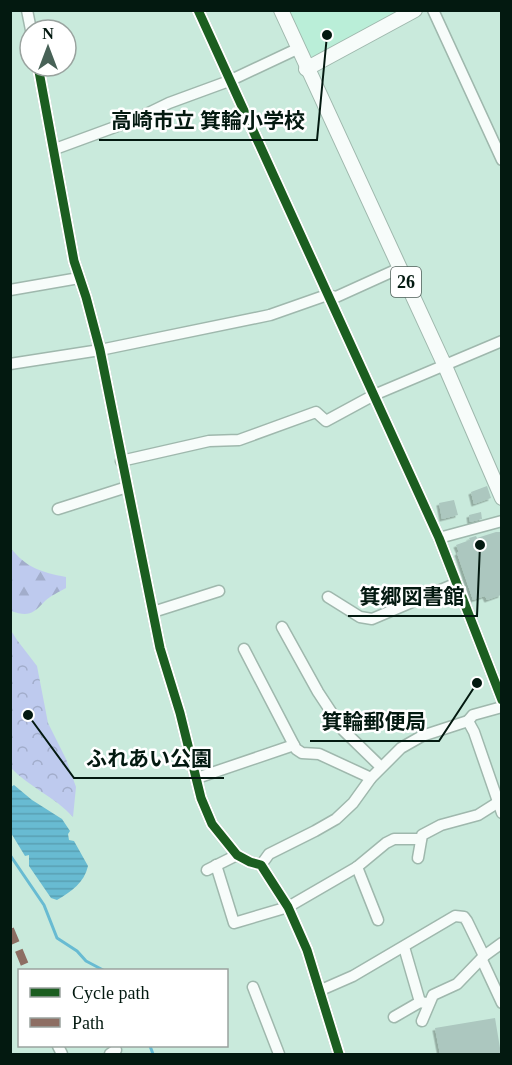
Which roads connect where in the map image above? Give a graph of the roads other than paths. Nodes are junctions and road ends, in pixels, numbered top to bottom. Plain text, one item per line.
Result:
1 (198, 10) edge
2 (281, 10) edge
3 (415, 10) edge
4 (433, 10) edge
5 (297, 49) junction
6 (306, 69) junction
7 (40, 78) edge
8 (230, 81) junction
9 (55, 149) junction
10 (501, 160) edge
11 (400, 268) junction
12 (79, 278) junction
13 (10, 290) edge
14 (327, 295) junction
15 (501, 341) edge
16 (100, 350) junction
17 (10, 364) edge
18 (445, 366) junction
19 (374, 396) junction
20 (121, 461) junction
21 (127, 487) junction
22 (501, 498) edge
23 (58, 509) dead end
24 (501, 521) edge
25 (439, 538) junction
26 (457, 583) junction
27 (219, 591) dead end
28 (328, 597) dead end
29 (153, 612) junction
30 (282, 627) dead end
31 (244, 649) dead end
32 (501, 700) edge
33 (501, 706) edge
34 (468, 721) junction
35 (294, 746) junction
36 (381, 767) junction
37 (198, 778) junction
38 (371, 778) junction
39 (499, 808) edge
40 (420, 839) junction
41 (237, 855) junction
42 (418, 858) dead end
43 (261, 865) junction
44 (357, 867) junction
45 (288, 907) junction
46 (378, 920) dead end
47 (501, 943) edge
48 (404, 947) junction
49 (483, 958) junction
50 (253, 987) dead end
51 (321, 990) junction
52 (424, 1003) junction
53 (501, 1003) edge
54 (394, 1017) dead end
55 (422, 1021) dead end
56 (279, 1054) edge
57 (339, 1054) edge

1 - 8 street
2 - 5 main road
3 - 6 main road
4 - 10 street
5 - 6 main road
5 - 8 street
6 - 11 main road, 26
7 - 9 street
8 - 9 street
8 - 14 street
9 - 12 street
11 - 14 street
11 - 18 main road, 26
12 - 13 street
12 - 16 street
14 - 16 street
14 - 19 street
15 - 18 street
16 - 17 street
16 - 20 street
18 - 19 street
18 - 22 main road, 26
19 - 20 street
19 - 25 street
20 - 21 street
21 - 23 street
21 - 29 street
24 - 25 street
25 - 26 street
26 - 28 street
26 - 32 street
27 - 29 street
29 - 37 street
30 - 36 street
31 - 35 street
33 - 34 street
34 - 36 street
34 - 39 street
35 - 37 street
35 - 38 street
36 - 38 street
37 - 41 street
38 - 43 street
39 - 40 street
40 - 42 street
40 - 44 street
41 - 43 street
41 - 45 street
43 - 45 street
44 - 45 street
44 - 46 street
45 - 51 street
47 - 49 street
48 - 49 street
48 - 51 street
48 - 52 street
49 - 52 street
49 - 53 street
50 - 56 street
51 - 57 street
52 - 54 street
52 - 55 street

